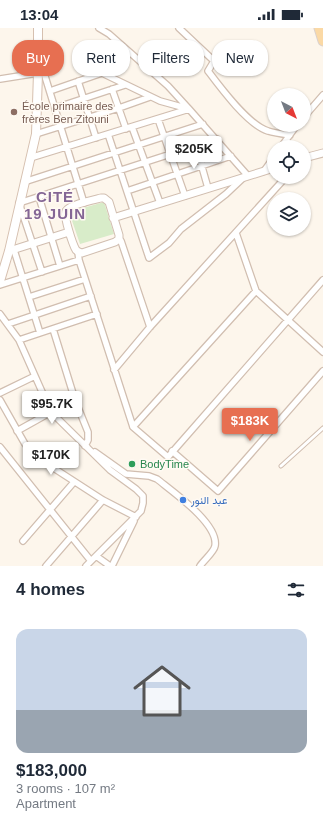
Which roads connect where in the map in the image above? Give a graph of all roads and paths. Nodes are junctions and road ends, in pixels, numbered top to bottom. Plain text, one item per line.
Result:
1 (38, 28) edge
2 (99, 28) edge
3 (179, 28) edge
4 (319, 28) edge
5 (38, 40) edge
6 (323, 41) edge
7 (19, 76) edge
8 (38, 76) edge
9 (45, 76) edge
10 (0, 79) edge
11 (78, 81) junction
12 (125, 85) junction
13 (112, 89) junction
14 (50, 91) junction
15 (323, 95) edge
16 (150, 97) junction
17 (84, 98) junction
18 (55, 108) junction
19 (119, 108) junction
20 (189, 109) junction
21 (311, 109) edge
22 (90, 117) junction
23 (158, 119) junction
24 (203, 124) junction
25 (61, 127) junction
26 (132, 127) junction
27 (126, 128) junction
28 (292, 132) edge
29 (36, 134) junction
30 (108, 134) junction
31 (290, 135) junction
32 (164, 137) junction
33 (96, 138) junction
34 (217, 139) junction
35 (286, 140) edge
36 (139, 145) junction
37 (67, 146) junction
38 (196, 146) junction
39 (114, 153) junction
40 (323, 153) edge
41 (170, 154) junction
42 (231, 156) junction
43 (311, 156) edge
44 (30, 158) junction
45 (145, 162) junction
46 (73, 166) junction
47 (202, 166) junction
48 (267, 167) edge
49 (120, 170) junction
50 (267, 170) edge
51 (264, 171) junction
52 (177, 174) junction
53 (246, 177) junction
54 (24, 182) junction
55 (152, 183) junction
56 (78, 184) junction
57 (280, 184) edge
58 (208, 188) junction
59 (127, 191) junction
60 (184, 196) junction
61 (39, 197) junction
62 (84, 203) junction
63 (160, 203) junction
64 (19, 204) junction
65 (133, 211) junction
66 (114, 218) junction
67 (69, 232) junction
68 (236, 233) junction
69 (51, 238) junction
70 (118, 239) junction
71 (33, 244) junction
72 (11, 250) junction
73 (78, 252) junction
74 (79, 260) junction
75 (2, 264) edge
76 (60, 266) junction
77 (42, 272) junction
78 (23, 278) junction
79 (85, 279) junction
80 (323, 280) edge
81 (0, 281) edge
82 (0, 286) edge
83 (256, 291) junction
84 (91, 296) junction
85 (29, 297) junction
86 (0, 314) edge
87 (97, 314) junction
88 (35, 315) junction
89 (288, 320) junction
90 (8, 324) junction
91 (150, 327) junction
92 (53, 329) junction
93 (40, 333) junction
94 (19, 340) junction
95 (323, 352) edge
96 (114, 370) junction
97 (323, 371) edge
98 (35, 376) junction
99 (0, 393) edge
100 (0, 400) edge
101 (51, 412) junction
102 (133, 427) junction
103 (323, 428) edge
104 (17, 431) junction
105 (85, 446) junction
106 (0, 447) edge
107 (172, 451) junction
108 (281, 466) dead end
109 (74, 482) junction
110 (104, 500) junction
111 (50, 510) junction
112 (136, 517) junction
113 (72, 537) junction
114 (23, 541) dead end
115 (96, 556) junction
116 (91, 561) junction
117 (46, 566) edge
118 (86, 566) edge
119 (111, 566) edge
120 (200, 566) edge

1 - 5 main road
2 - 20 street
3 - 31 street
4 - 6 main road
7 - 10 street
8 - 29 main road
9 - 14 street
11 - 12 street
11 - 14 street
11 - 17 street
12 - 13 street
12 - 16 street
13 - 17 street
13 - 19 street
14 - 18 street
15 - 21 street
16 - 19 street
16 - 20 street
17 - 18 street
17 - 22 street
18 - 25 street
19 - 22 street
19 - 27 street
20 - 23 street
20 - 24 street
22 - 25 street
22 - 33 street
23 - 26 street
23 - 32 street
24 - 32 street
24 - 34 street
25 - 29 street
25 - 37 street
26 - 27 street
26 - 36 street
27 - 30 street
28 - 31 street
29 - 44 main road
30 - 33 street
30 - 39 street
31 - 35 street
32 - 36 street
32 - 41 street
33 - 37 street
34 - 38 street
34 - 42 street
36 - 39 street
36 - 45 street
37 - 44 street
37 - 46 street
38 - 41 street
38 - 47 street
39 - 46 street
39 - 49 street
40 - 43 street
41 - 45 street
41 - 52 street
42 - 47 street
42 - 53 street
44 - 54 main road
45 - 49 street
45 - 55 street
46 - 54 street
46 - 56 street
47 - 52 street
47 - 58 street
48 - 51 street
49 - 56 street
49 - 59 street
50 - 51 street
51 - 53 street
52 - 55 street
52 - 60 street
53 - 58 street
53 - 65 street
54 - 64 main road
55 - 59 street
55 - 63 street
56 - 61 street
56 - 62 street
57 - 68 street
58 - 60 street
59 - 65 street
60 - 63 street
61 - 64 street
61 - 69 street
62 - 66 street
62 - 67 street
63 - 65 street
64 - 71 street
64 - 72 main road
65 - 66 street
66 - 70 street
67 - 69 street
67 - 73 street
68 - 83 street
68 - 91 street
69 - 71 street
69 - 76 street
70 - 73 street
70 - 91 street
71 - 72 street
71 - 77 street
72 - 75 main road
72 - 78 street
73 - 74 street
74 - 76 street
74 - 79 street
75 - 81 main road
76 - 77 street
77 - 78 street
78 - 82 street
78 - 85 street
79 - 84 street
79 - 85 street
80 - 89 street
83 - 89 street
83 - 102 street
84 - 87 street
84 - 88 street
85 - 88 street
86 - 90 street
87 - 92 street
87 - 96 street
88 - 90 street
88 - 93 street
89 - 95 street
89 - 107 street
90 - 94 street
91 - 96 street
92 - 93 street
92 - 105 street
93 - 94 street
94 - 98 street
96 - 102 street
97 - 107 street
98 - 99 street
98 - 101 street
100 - 104 street
101 - 104 street
101 - 105 street
102 - 107 street
103 - 108 lane
104 - 109 street
105 - 112 street
105 - 120 street
106 - 111 street
109 - 110 street
109 - 111 street
110 - 112 street
110 - 113 street
111 - 113 street
111 - 114 street
112 - 115 street
112 - 119 street
113 - 116 street
113 - 117 street
115 - 116 street
115 - 119 street
116 - 118 street

